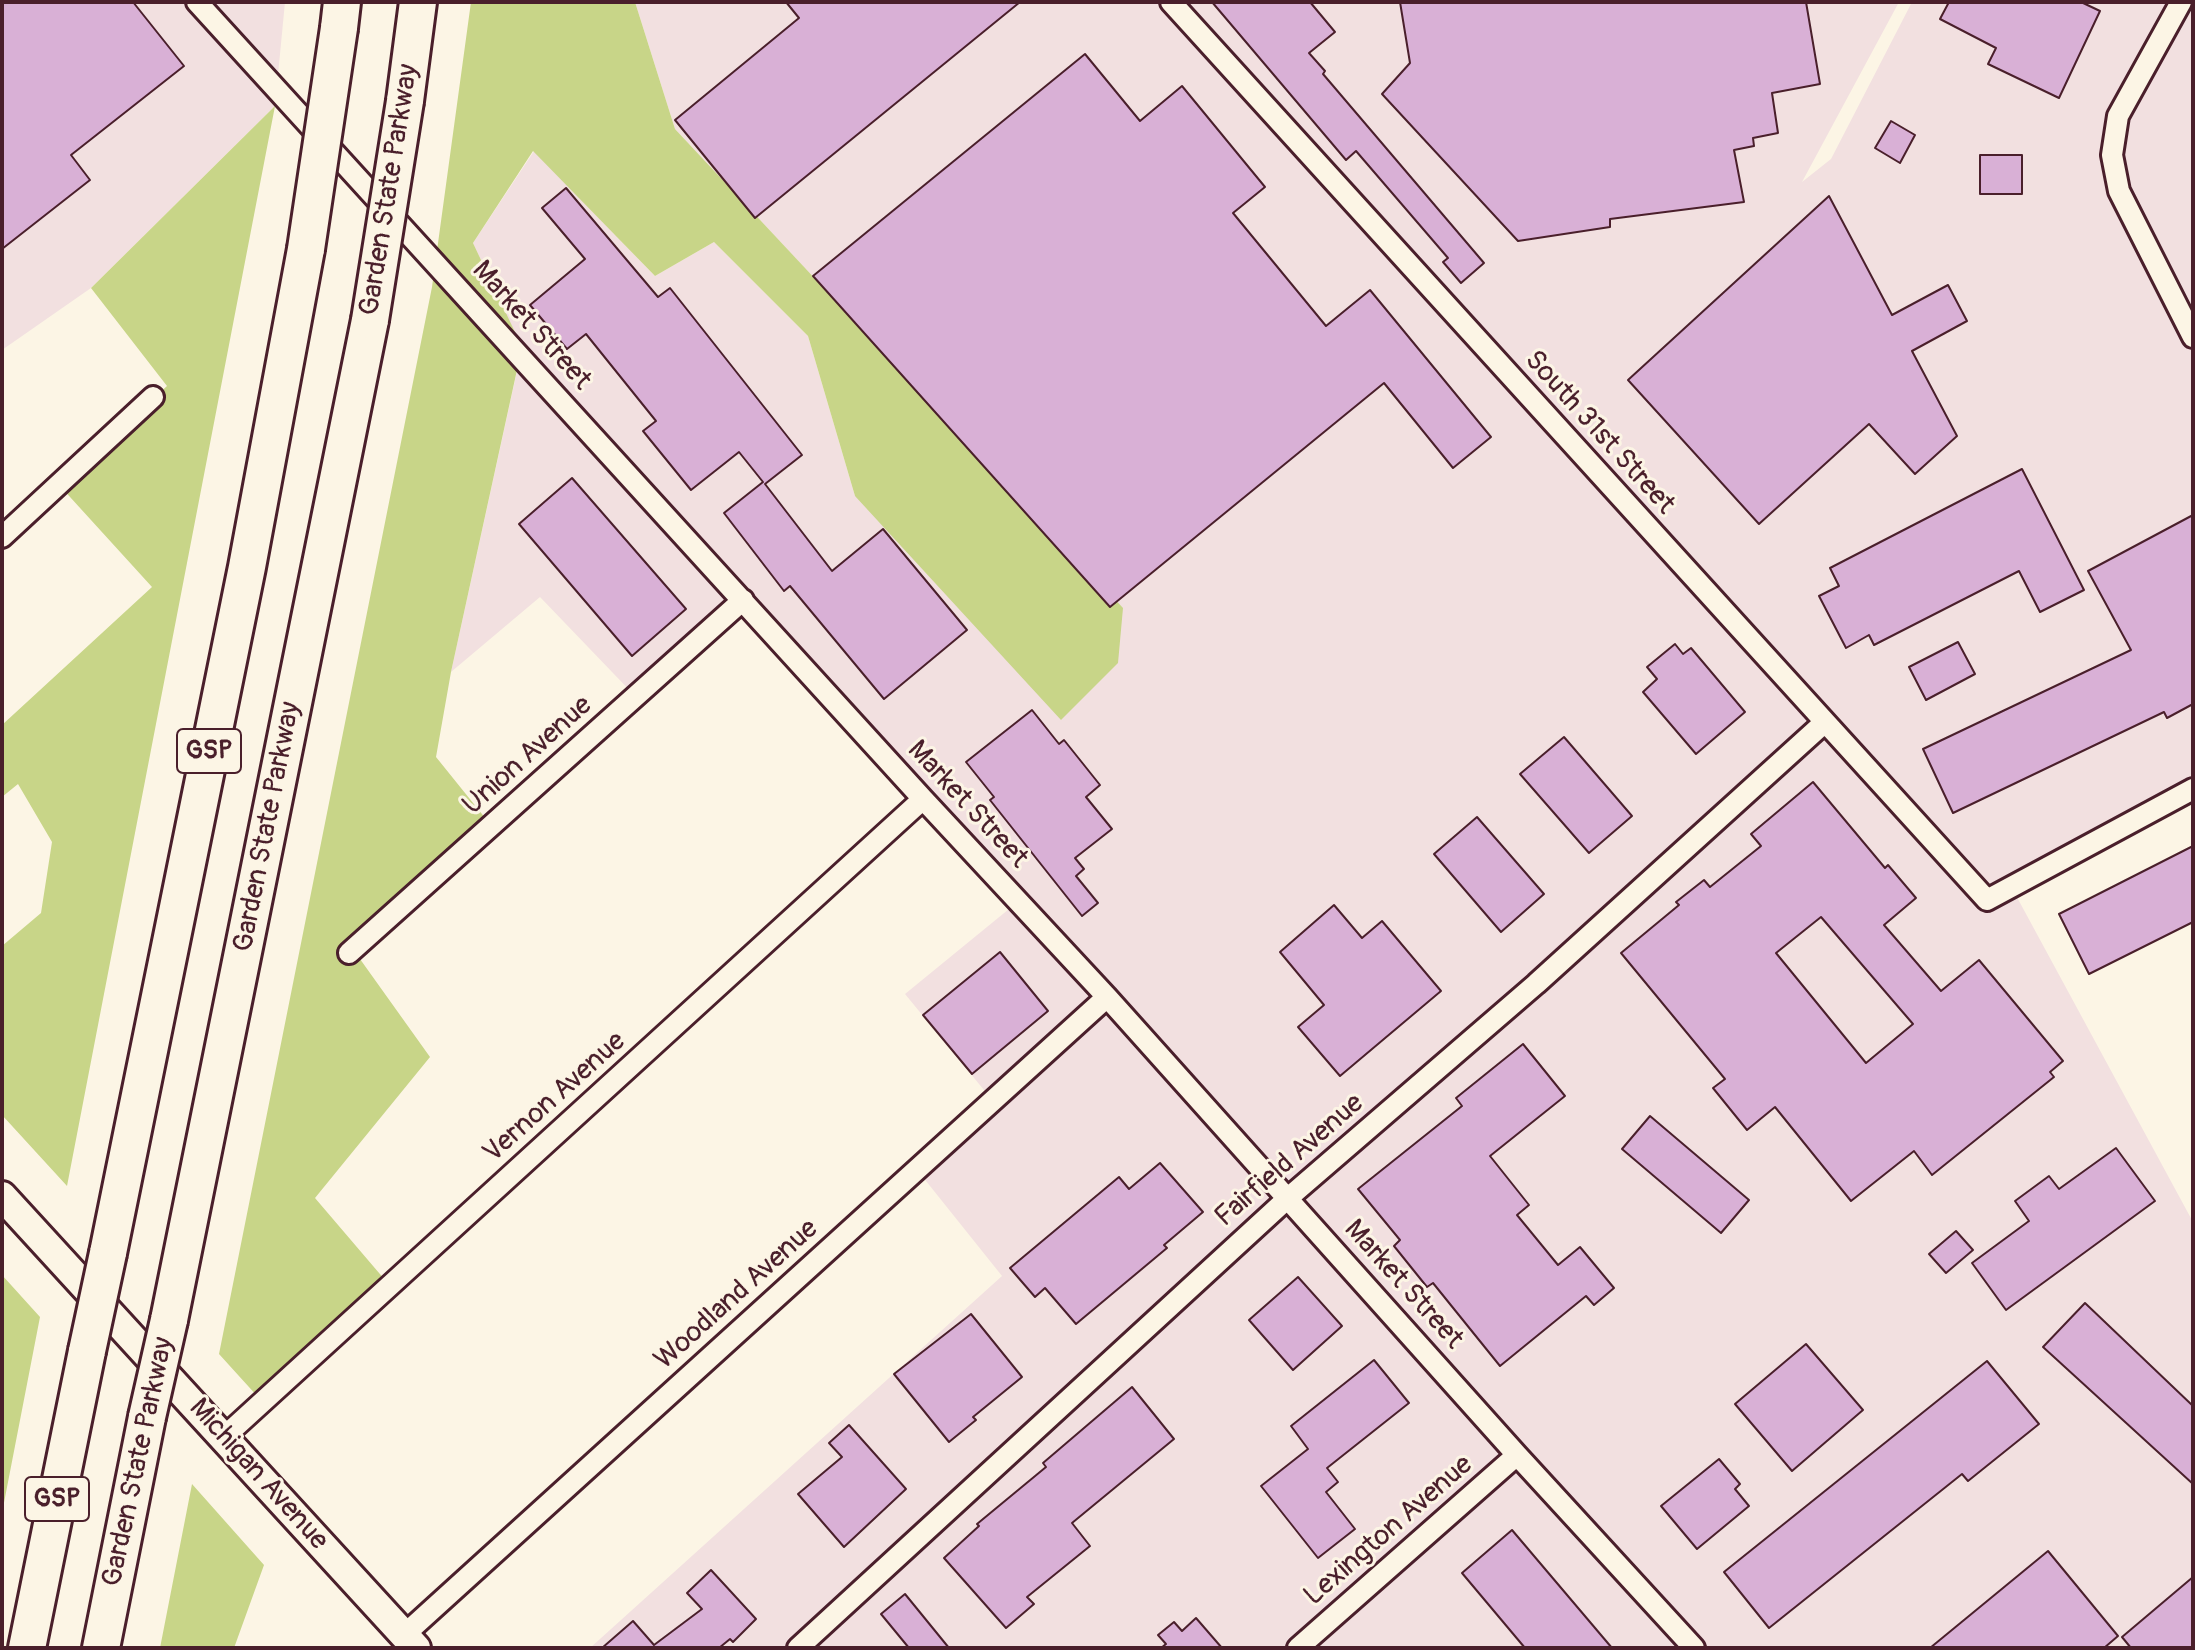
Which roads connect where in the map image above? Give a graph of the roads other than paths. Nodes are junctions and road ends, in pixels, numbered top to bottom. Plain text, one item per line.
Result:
1 (197, 2) edge
2 (418, 2) edge
3 (1171, 2) edge
4 (2181, 2) edge
5 (341, 15) edge
6 (2193, 337) edge
7 (153, 397) dead end
8 (2, 537) edge
9 (743, 600) junction
10 (1825, 722) junction
11 (2193, 789) edge
12 (923, 799) junction
13 (349, 953) dead end
14 (1107, 997) junction
15 (2, 1196) edge
16 (1288, 1198) junction
17 (224, 1437) junction
18 (1517, 1455) junction
19 (410, 1642) edge
20 (27, 1648) edge
21 (101, 1648) edge
22 (798, 1648) edge
23 (1298, 1648) edge
24 (1694, 1648) edge

1 - 9 street, Market Street
2 - 21 highway, Garden State Parkway / GSP, bridge
3 - 10 street, South 31st Street
4 - 6 street
5 - 20 highway, GSP, bridge
7 - 8 street
9 - 12 street, Market Street
9 - 13 street, Union Avenue
10 - 11 street, South 31st Street
10 - 16 street, Fairfield Avenue
12 - 14 street, Market Street
12 - 17 street, Vernon Avenue
14 - 16 street, Market Street
14 - 19 street, Woodland Avenue
15 - 17 street, Michigan Avenue
16 - 18 street, Market Street
16 - 22 street, Fairfield Avenue
17 - 19 street, Michigan Avenue
18 - 23 street, Lexington Avenue
18 - 24 street, Market Street

